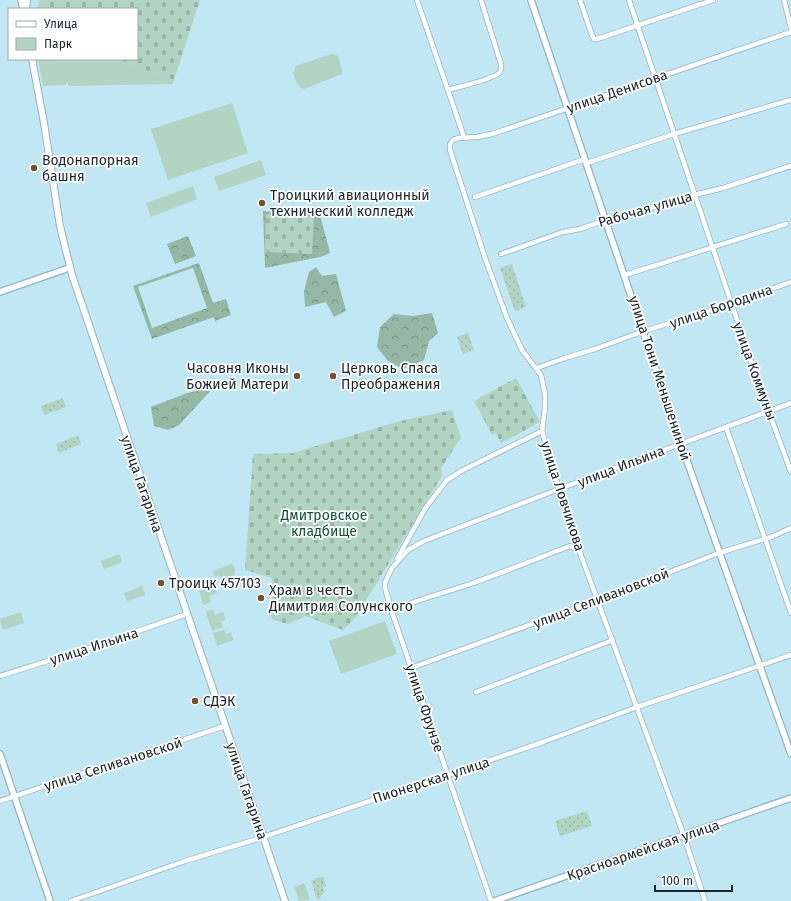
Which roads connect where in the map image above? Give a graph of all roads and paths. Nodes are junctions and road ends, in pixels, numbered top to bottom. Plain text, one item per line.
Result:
1 (417, 0) edge
2 (481, 0) edge
3 (531, 0) edge
4 (580, 0) edge
5 (629, 0) edge
6 (713, 0) edge
7 (784, 0) edge
8 (638, 26) junction
9 (791, 28) edge
10 (791, 32) edge
11 (32, 60) edge
12 (655, 78) junction
13 (448, 90) junction
14 (791, 100) edge
15 (568, 108) junction
16 (674, 134) junction
17 (464, 137) junction
18 (586, 161) junction
19 (791, 166) edge
20 (694, 195) junction
21 (475, 197) dead end
22 (606, 220) junction
23 (786, 224) dead end
24 (713, 247) junction
25 (501, 254) dead end
26 (69, 268) junction
27 (625, 275) junction
28 (791, 282) edge
29 (0, 292) edge
30 (731, 303) junction
31 (644, 331) junction
32 (537, 368) junction
33 (791, 403) edge
34 (769, 411) junction
35 (726, 427) junction
36 (542, 430) junction
37 (681, 444) junction
38 (791, 472) edge
39 (559, 489) junction
40 (791, 528) edge
41 (576, 539) junction
42 (765, 539) junction
43 (570, 546) junction
44 (580, 550) junction
45 (719, 553) junction
46 (392, 568) junction
47 (385, 583) joint
48 (598, 600) junction
49 (392, 612) junction
50 (791, 613) edge
51 (187, 614) junction
52 (613, 640) junction
53 (791, 655) edge
54 (760, 666) junction
55 (411, 668) junction
56 (0, 676) edge
57 (476, 692) dead end
58 (637, 707) junction
59 (225, 726) junction
60 (0, 754) edge
61 (791, 754) edge
62 (447, 775) junction
63 (14, 796) junction
64 (791, 798) edge
65 (0, 801) edge
66 (263, 836) junction
67 (684, 836) junction
68 (50, 901) edge
69 (71, 901) edge
70 (285, 901) edge
71 (491, 901) edge
72 (494, 901) edge
73 (705, 901) edge

1 - 13 street
2 - 13 street
3 - 15 street, улица Тони Меньшениной
4 - 8 street
5 - 8 street, улица Коммуны
6 - 8 street
7 - 9 street
8 - 12 street, улица Коммуны
10 - 12 street, улица Денисова
11 - 26 main road, улица Гагарина
12 - 15 street, улица Денисова
12 - 16 street, улица Коммуны
13 - 17 street
14 - 16 street
15 - 17 street, улица Денисова
15 - 18 street, улица Тони Меньшениной
16 - 18 street
16 - 20 street, улица Коммуны
17 - 32 street, улица Ловчикова
18 - 21 street
18 - 22 street, улица Тони Меньшениной
19 - 20 street, Рабочая улица
20 - 22 street, Рабочая улица
20 - 24 street, улица Коммуны
22 - 25 street, Рабочая улица
22 - 27 street, улица Тони Меньшениной
23 - 24 street
24 - 27 street
24 - 30 street, улица Коммуны
26 - 29 street
26 - 51 main road, улица Гагарина
27 - 31 street, улица Тони Меньшениной
28 - 30 street, улица Бородина
30 - 31 street, улица Бородина
30 - 34 street, улица Коммуны
31 - 32 street, улица Бородина
31 - 37 street, улица Тони Меньшениной
32 - 36 street, улица Ловчикова
33 - 34 street, улица Ильина
34 - 35 street, улица Ильина
34 - 38 street, улица Коммуны
35 - 37 street, улица Ильина
35 - 42 street
36 - 39 street, улица Ловчикова
36 - 46 street, улица Ильина
37 - 39 street, улица Ильина
37 - 45 street, улица Тони Меньшениной
39 - 41 street, улица Ловчикова
39 - 46 street, улица Ильина
40 - 42 street, улица Селивановской
41 - 43 street
41 - 44 street, улица Ловчикова
42 - 45 street, улица Селивановской
42 - 50 street
43 - 44 street
43 - 49 street
44 - 48 street, улица Ловчикова
45 - 48 street, улица Селивановской
45 - 54 street, улица Тони Меньшениной
46 - 47 street, улица Ильина
47 - 49 street, улица Фрунзе
48 - 52 street, улица Ловчикова
48 - 55 street, улица Селивановской
49 - 55 street, улица Фрунзе
51 - 56 street, улица Ильина
51 - 59 main road, улица Гагарина
52 - 57 street
52 - 58 street, улица Ловчикова
53 - 54 street, Пионерская улица
54 - 58 street, Пионерская улица
54 - 61 street, улица Тони Меньшениной
55 - 62 street, улица Фрунзе
58 - 62 street, Пионерская улица
58 - 67 street, улица Ловчикова
59 - 63 street, улица Селивановской
59 - 66 main road, улица Гагарина
60 - 63 street
62 - 66 street, Пионерская улица
62 - 71 street, улица Фрунзе
63 - 65 street, улица Селивановской
63 - 68 street
64 - 67 street, Красноармейская улица
66 - 69 street, Пионерская улица
66 - 70 main road, улица Гагарина
67 - 72 street, Красноармейская улица
67 - 73 street, улица Ловчикова

